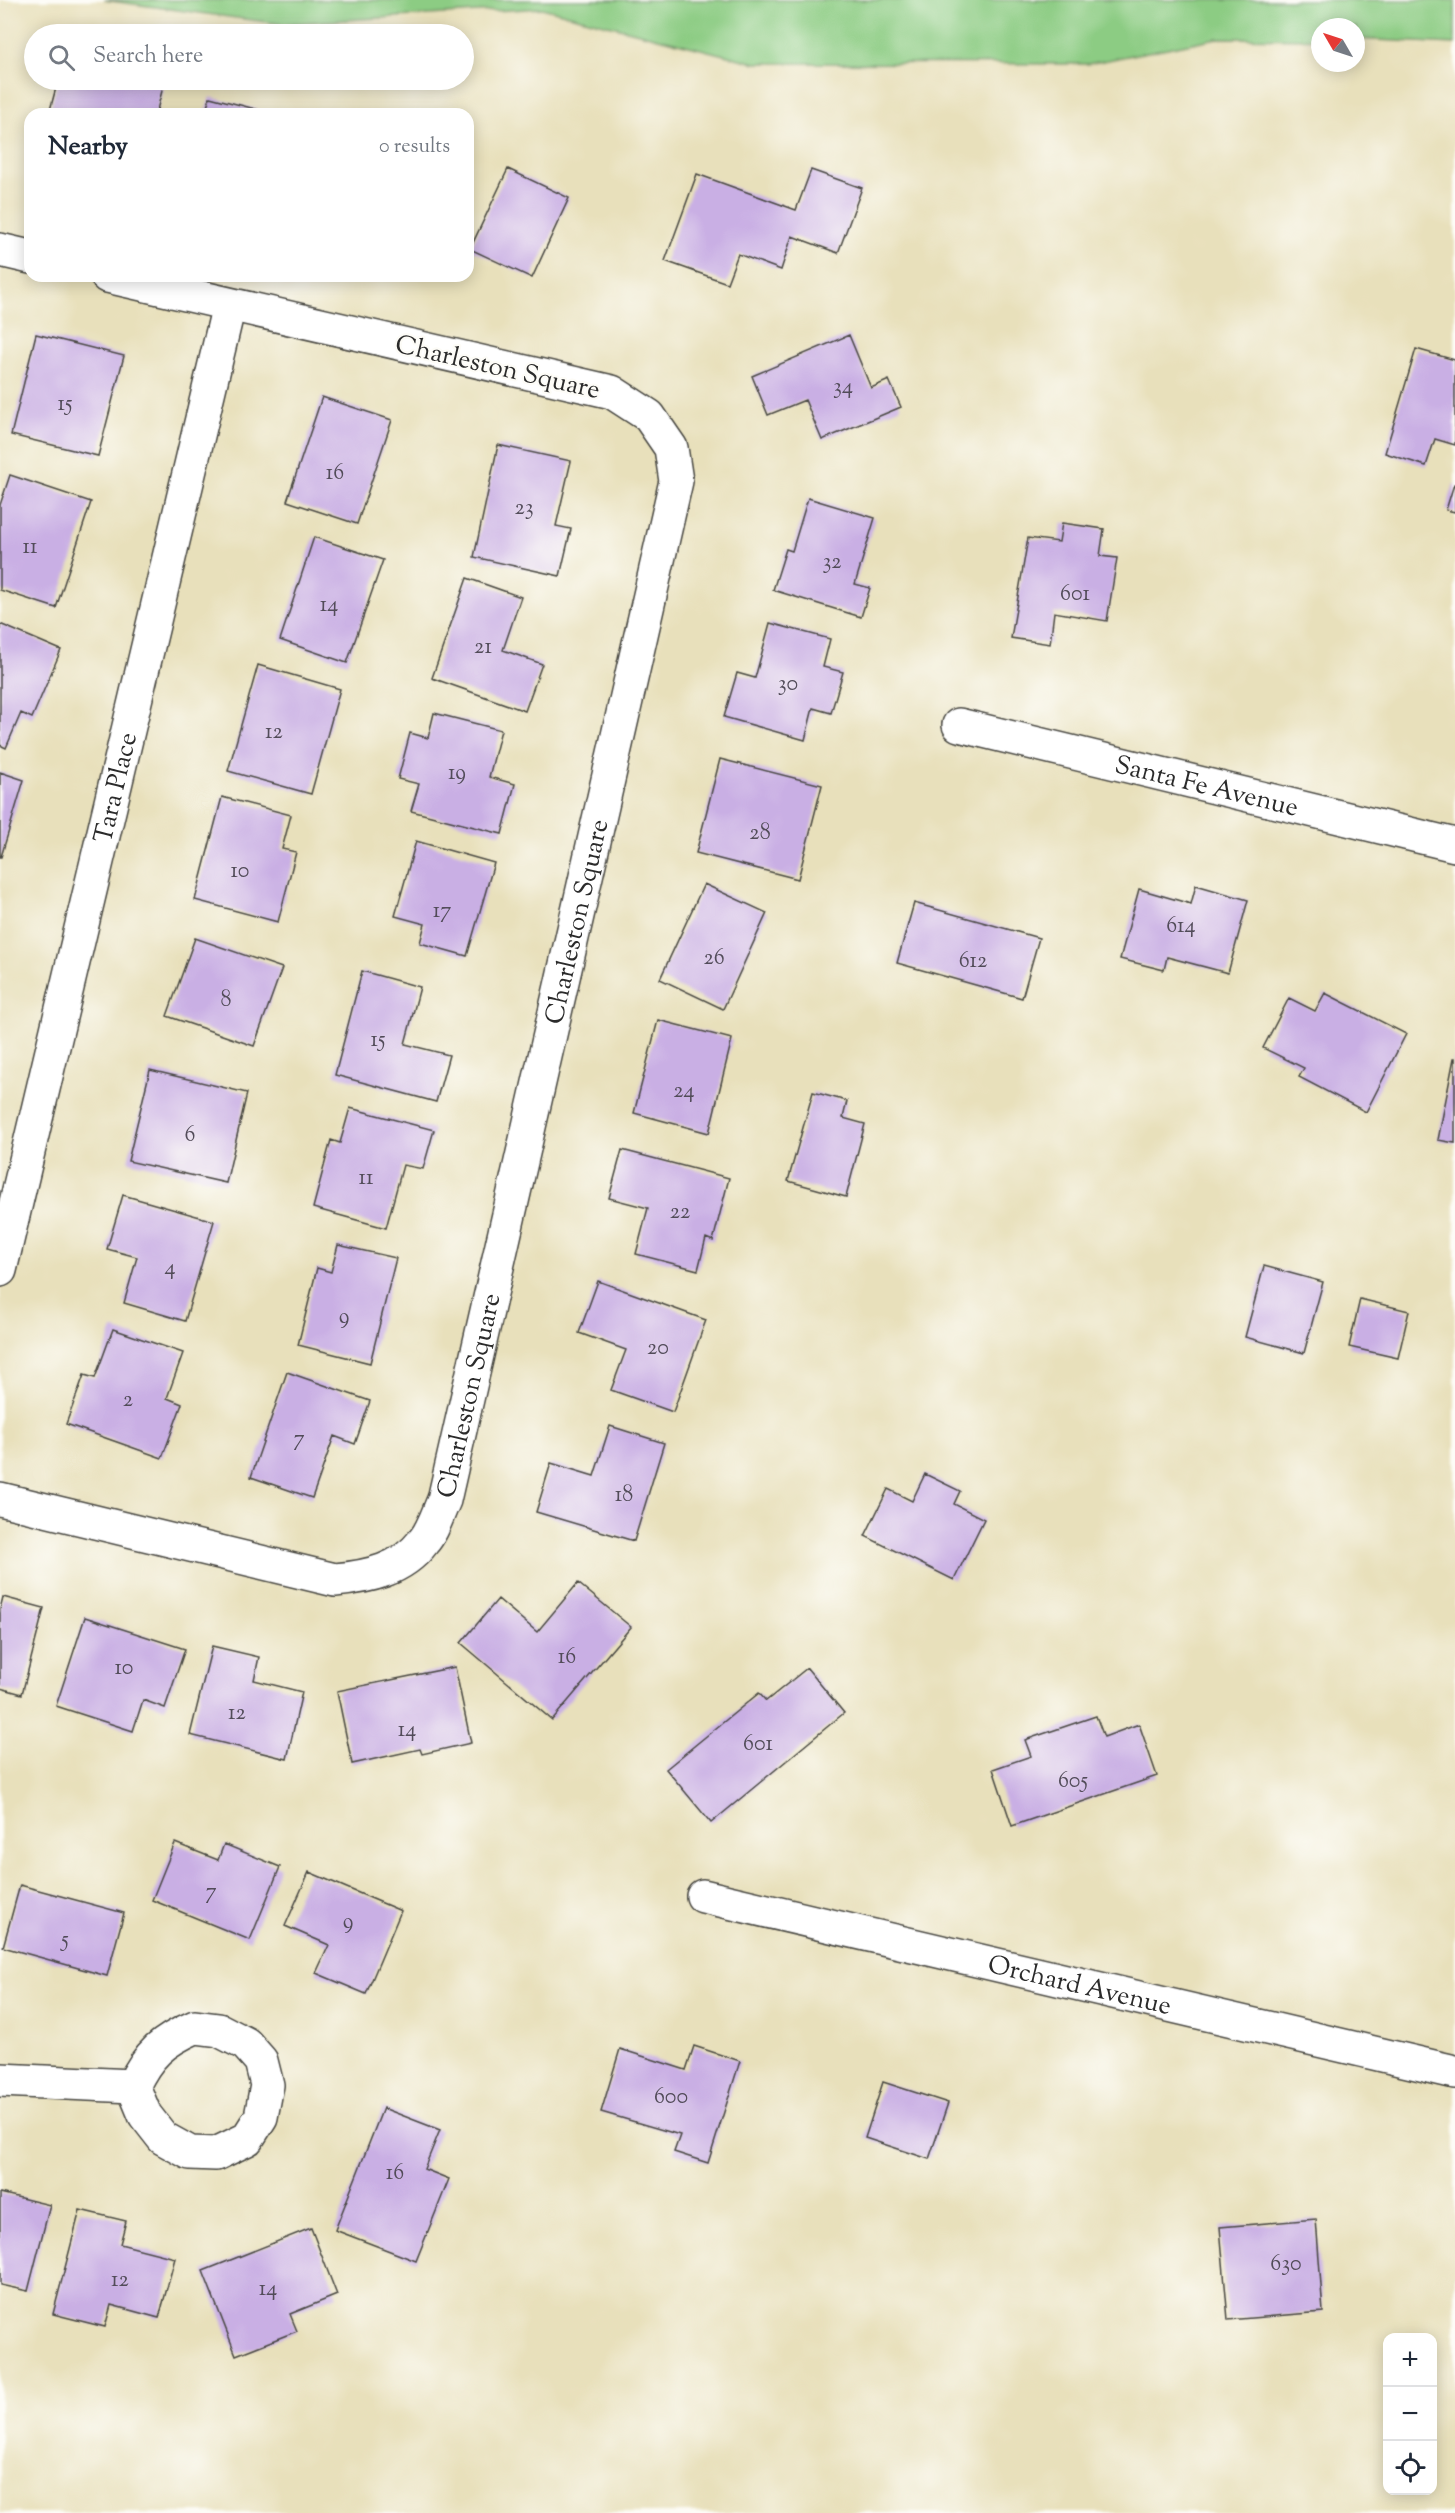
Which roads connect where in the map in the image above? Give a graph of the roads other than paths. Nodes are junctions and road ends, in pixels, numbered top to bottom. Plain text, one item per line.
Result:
1 (0, 250) edge
2 (24, 256) edge
3 (132, 282) edge
4 (229, 305) junction
5 (959, 724) dead end
6 (1455, 844) edge
7 (0, 1270) edge
8 (0, 1499) edge
9 (703, 1896) dead end
10 (1455, 2072) edge
11 (0, 2080) edge
12 (133, 2086) dead end

1 - 2 street
3 - 4 street, Charleston Square
4 - 7 street, Tara Place
4 - 8 street, Charleston Square
5 - 6 street, Santa Fe Avenue
9 - 10 street, Orchard Avenue
11 - 12 street

